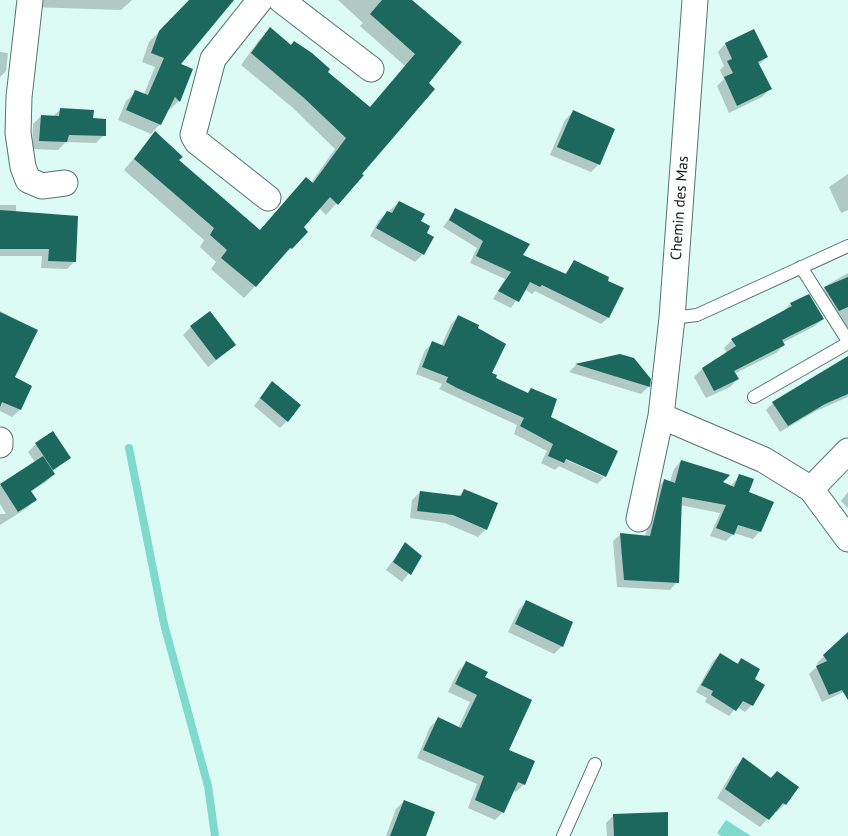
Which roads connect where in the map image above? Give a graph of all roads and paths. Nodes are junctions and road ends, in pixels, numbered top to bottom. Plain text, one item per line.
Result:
1 (30, 0) edge
2 (260, 0) edge
3 (281, 0) edge
4 (695, 0) edge
5 (371, 69) dead end
6 (65, 183) dead end
7 (268, 198) dead end
8 (848, 246) edge
9 (801, 267) junction
10 (672, 318) junction
11 (848, 342) edge
12 (754, 397) dead end
13 (661, 416) junction
14 (0, 440) edge
15 (0, 445) edge
16 (848, 451) edge
17 (811, 489) junction
18 (639, 520) dead end
19 (848, 538) edge
20 (595, 764) dead end
21 (563, 836) edge

1 - 6 street
2 - 7 street
3 - 5 street
4 - 10 street, Chemin des Mas
8 - 9 lane
9 - 10 lane
9 - 11 lane
10 - 13 street, Chemin des Mas
11 - 12 lane
13 - 17 street
13 - 18 street, Chemin des Mas
14 - 15 street
16 - 17 street
17 - 19 street
20 - 21 lane

